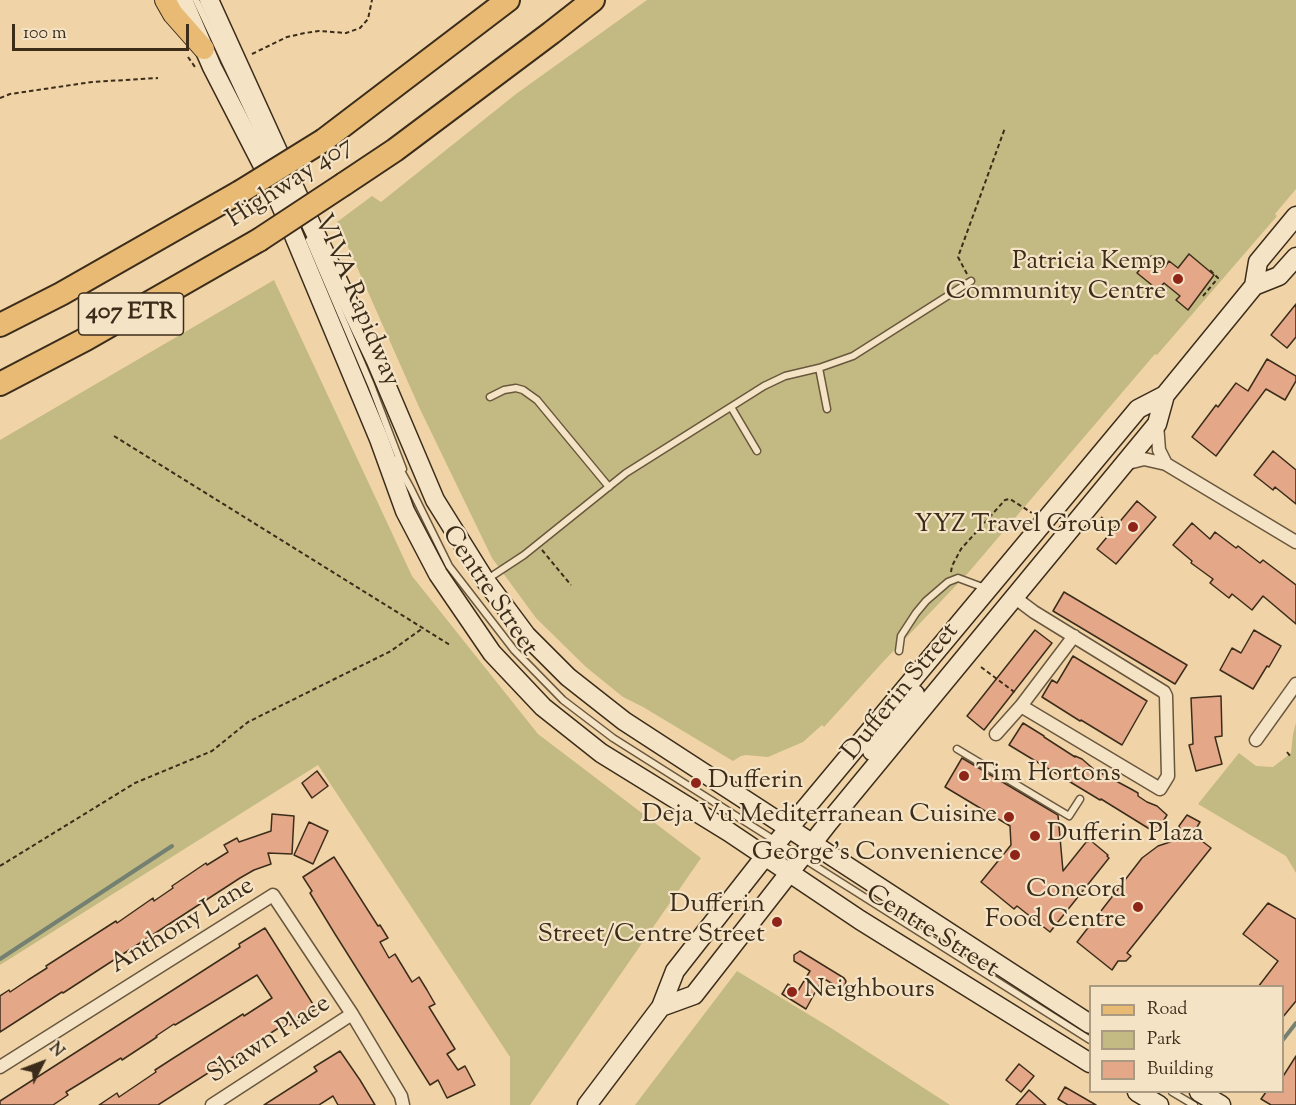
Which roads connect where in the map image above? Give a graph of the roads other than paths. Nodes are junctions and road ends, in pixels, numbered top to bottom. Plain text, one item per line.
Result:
1 (165, 0) edge
2 (183, 0) edge
3 (196, 0) edge
4 (208, 0) edge
5 (508, 0) edge
6 (593, 0) edge
7 (204, 49) junction
8 (301, 223) dead end
9 (1292, 228) edge
10 (306, 233) dead end
11 (1296, 257) edge
12 (971, 281) road end
13 (1254, 286) junction
14 (0, 325) edge
15 (819, 368) junction
16 (0, 384) edge
17 (1165, 395) junction
18 (490, 397) dead end
19 (364, 404) junction
20 (731, 407) junction
21 (827, 410) dead end
22 (1157, 424) junction
23 (757, 451) dead end
24 (1123, 464) junction
25 (1166, 464) junction
26 (609, 487) junction
27 (411, 489) junction
28 (1296, 542) edge
29 (485, 580) junction
30 (985, 593) junction
31 (1014, 597) junction
32 (1074, 636) junction
33 (899, 651) dead end
34 (1296, 684) edge
35 (1023, 703) junction
36 (996, 734) dead end
37 (1256, 740) dead end
38 (957, 749) dead end
39 (1080, 799) dead end
40 (777, 842) junction
41 (806, 846) junction
42 (790, 872) junction
43 (821, 894) junction
44 (661, 1006) junction
45 (352, 1014) junction
46 (1089, 1023) edge
47 (1089, 1039) edge
48 (1089, 1062) edge
49 (0, 1067) edge
50 (1139, 1093) edge
51 (1174, 1093) edge
52 (1201, 1093) edge
53 (212, 1105) edge
54 (403, 1105) edge
55 (587, 1105) edge
56 (1159, 1105) edge
57 (1194, 1105) edge
58 (1221, 1105) edge

1 - 7 main road
2 - 7 main road, Centre Street
3 - 8 lane, VIVA Rapidway
4 - 29 main road, Centre Street
5 - 14 highway, Highway 407 / 407 ETR, bridge
6 - 16 highway, Highway 407 / 407 ETR, bridge
7 - 19 main road, Centre Street
9 - 13 main road, Dufferin Street
10 - 27 lane, VIVA Rapidway
11 - 13 main road, Dufferin Street
12 - 15 lane
13 - 17 main road, Dufferin Street
15 - 20 lane
15 - 21 lane
17 - 22 main road, Dufferin Street
17 - 30 main road, Dufferin Street
18 - 26 lane
19 - 27 lane, VIVA Rapidway
19 - 40 main road, Centre Street
20 - 23 lane
20 - 26 lane
22 - 24 main road, Dufferin Street
22 - 25 street
24 - 25 street
24 - 31 main road, Dufferin Street
25 - 28 street
26 - 29 lane
27 - 40 lane, VIVA Rapidway
29 - 40 main road, Centre Street
30 - 33 lane
30 - 40 main road, Dufferin Street
30 - 41 main road
31 - 32 street
31 - 41 main road, Dufferin Street
32 - 35 street
32 - 35 street
34 - 37 street
35 - 36 street
38 - 39 lane
40 - 41 main road, Centre Street
40 - 42 main road, Centre Street
40 - 44 main road, Dufferin Street
41 - 42 main road, Dufferin Street
41 - 43 main road
41 - 46 main road, Centre Street
41 - 47 lane
42 - 43 main road, Centre Street
42 - 44 main road, Dufferin Street
43 - 48 main road, Centre Street
44 - 55 main road, Dufferin Street
45 - 49 street, Anthony Lane
45 - 53 street, Shawn Place
45 - 54 street, Anthony Lane
50 - 56 main road
51 - 57 lane
52 - 58 main road

